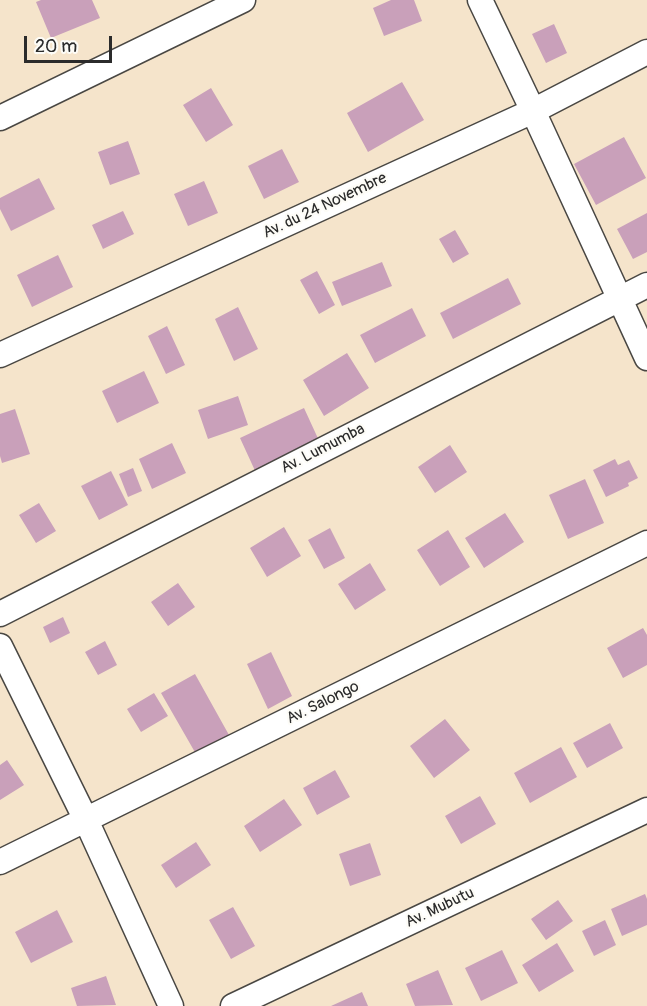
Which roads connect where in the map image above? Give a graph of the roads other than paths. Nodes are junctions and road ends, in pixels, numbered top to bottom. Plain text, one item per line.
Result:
1 (243, 0) edge
2 (480, 0) edge
3 (647, 52) edge
4 (533, 111) junction
5 (0, 118) edge
6 (647, 285) edge
7 (619, 299) junction
8 (0, 355) edge
9 (647, 358) edge
10 (647, 543) edge
11 (0, 614) edge
12 (0, 646) edge
13 (647, 810) edge
14 (86, 820) junction
15 (0, 862) edge
16 (171, 1006) edge
17 (233, 1006) edge

1 - 5 street
2 - 4 street
3 - 4 street, Av. du 24 Novembre
4 - 7 street
4 - 8 street, Av. du 24 Novembre
6 - 7 street, Av. Lumumba
7 - 9 street
7 - 11 street, Av. Lumumba
10 - 14 street, Av. Salongo
12 - 14 street
13 - 17 street, Av. Mubutu
14 - 15 street, Av. Salongo
14 - 16 street

